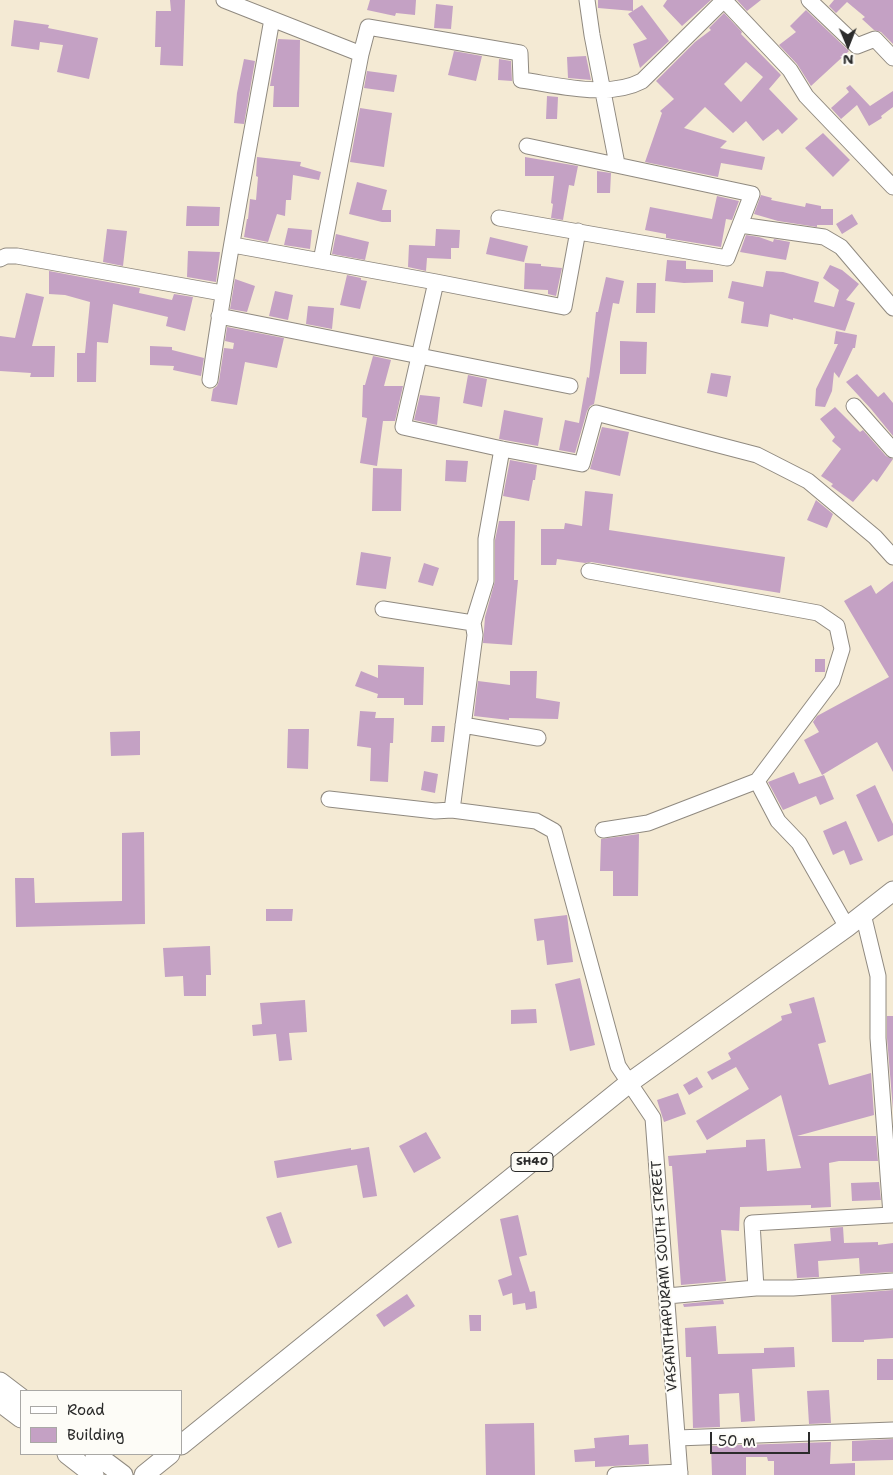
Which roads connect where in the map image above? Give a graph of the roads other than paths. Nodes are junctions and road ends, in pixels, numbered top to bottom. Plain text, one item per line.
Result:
1 (224, 0) edge
2 (587, 0) edge
3 (723, 0) edge
4 (809, 0) edge
5 (272, 19) junction
6 (361, 54) junction
7 (893, 58) edge
8 (604, 91) junction
9 (527, 146) dead end
10 (617, 164) junction
11 (893, 187) edge
12 (499, 218) dead end
13 (740, 225) junction
14 (578, 231) junction
15 (232, 245) junction
16 (0, 259) edge
17 (322, 261) junction
18 (436, 282) junction
19 (222, 292) junction
20 (893, 308) edge
21 (219, 316) junction
22 (421, 355) junction
23 (210, 380) dead end
24 (570, 386) dead end
25 (854, 406) dead end
26 (502, 450) junction
27 (893, 450) edge
28 (893, 557) edge
29 (589, 571) dead end
30 (383, 609) dead end
31 (473, 623) junction
32 (463, 725) junction
33 (538, 738) dead end
34 (758, 781) junction
35 (329, 799) dead end
36 (452, 810) junction
37 (603, 830) dead end
38 (893, 891) edge
39 (863, 914) junction
40 (847, 927) junction
41 (629, 1084) junction
42 (893, 1281) edge
43 (756, 1288) junction
44 (667, 1296) junction
45 (0, 1382) edge
46 (20, 1397) edge
47 (0, 1402) edge
48 (20, 1417) edge
49 (893, 1430) edge
50 (677, 1438) junction
51 (182, 1444) edge
52 (68, 1455) edge
53 (96, 1455) edge
54 (169, 1455) edge
55 (680, 1473) edge
56 (94, 1475) edge
57 (123, 1475) edge
58 (144, 1475) edge
59 (615, 1475) edge

1 - 5 street
2 - 8 street
3 - 8 street
3 - 11 street
4 - 7 street
5 - 6 street
5 - 15 street
6 - 8 street
6 - 17 street
8 - 10 street
9 - 10 street
10 - 13 street
12 - 14 street
13 - 14 street
13 - 20 street
14 - 18 street
15 - 17 street
15 - 19 street
16 - 19 street
17 - 18 street
18 - 22 street
19 - 21 street
21 - 22 street
21 - 23 street
22 - 24 street
22 - 26 street
25 - 27 street
26 - 28 street
26 - 31 street
29 - 34 street
30 - 31 street
31 - 32 street
32 - 33 street
32 - 36 street
34 - 37 street
34 - 40 street
35 - 36 street, VASANTHAPURAM SOUTH STREET
36 - 41 street, VASANTHAPURAM SOUTH STREET
38 - 39 main road, SH40
39 - 40 main road, SH40
39 - 43 street
40 - 41 main road, SH40
41 - 44 street, VASANTHAPURAM SOUTH STREET
41 - 51 main road, SH40
42 - 43 street
43 - 44 street
44 - 50 street, VASANTHAPURAM SOUTH STREET
45 - 46 main road
47 - 48 main road
49 - 50 street
50 - 55 street, VASANTHAPURAM SOUTH STREET
52 - 56 main road
53 - 57 main road
54 - 58 main road
55 - 59 street

